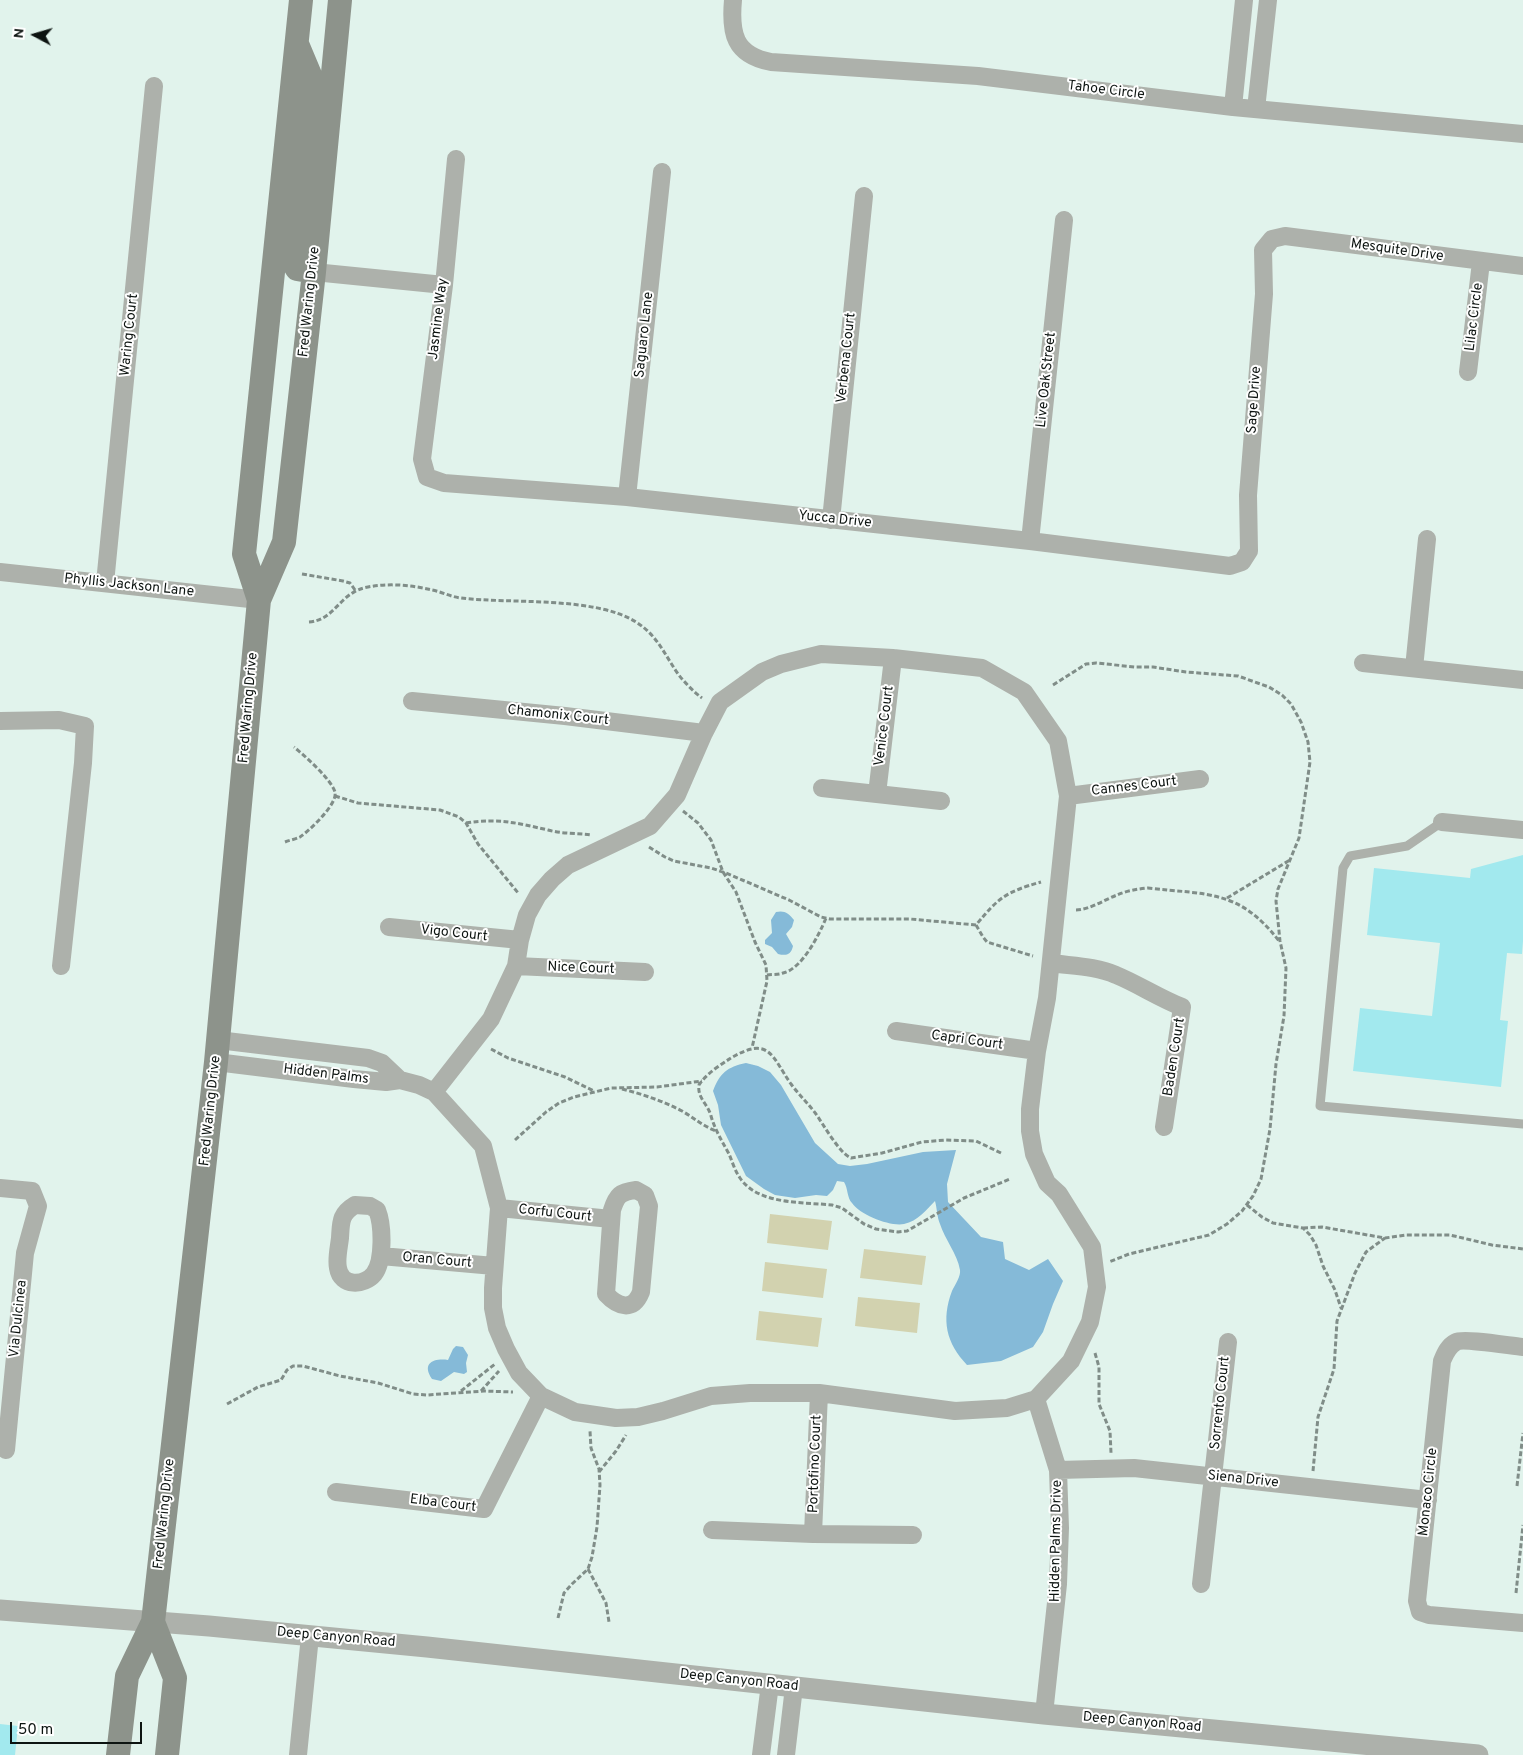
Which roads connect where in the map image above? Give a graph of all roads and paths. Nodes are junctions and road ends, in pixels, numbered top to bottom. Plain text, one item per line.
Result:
1 (301, 0) edge
2 (340, 0) edge
3 (734, 0) edge
4 (1244, 0) edge
5 (1268, 0) edge
6 (296, 42) junction
7 (154, 86) dead end
8 (1233, 107) junction
9 (1256, 109) junction
10 (1523, 134) edge
11 (456, 159) dead end
12 (662, 172) dead end
13 (864, 196) dead end
14 (1064, 220) dead end
15 (1272, 239) joint
16 (1481, 262) junction
17 (1523, 266) edge
18 (314, 272) junction
19 (444, 284) junction
20 (1468, 372) dead end
21 (427, 477) joint
22 (628, 497) junction
23 (831, 520) junction
24 (1427, 539) dead end
25 (1030, 541) junction
26 (1242, 562) joint
27 (0, 572) edge
28 (302, 574) dead end
29 (105, 583) junction
30 (355, 590) junction
31 (259, 600) junction
32 (309, 622) dead end
33 (893, 658) junction
34 (1363, 663) dead end
35 (1414, 668) junction
36 (1523, 680) edge
37 (1053, 685) dead end
38 (412, 701) dead end
39 (701, 704) dead end
40 (0, 721) edge
41 (704, 733) junction
42 (294, 746) dead end
43 (1200, 779) dead end
44 (822, 788) dead end
45 (877, 794) junction
46 (335, 796) junction
47 (1068, 796) junction
48 (941, 801) dead end
49 (683, 810) dead end
50 (1442, 822) joint
51 (466, 823) junction
52 (1523, 830) edge
53 (591, 835) dead end
54 (285, 842) dead end
55 (649, 847) dead end
56 (1290, 859) junction
57 (723, 872) junction
58 (1041, 882) dead end
59 (520, 895) dead end
60 (1226, 898) junction
61 (1076, 910) dead end
62 (826, 918) junction
63 (976, 925) junction
64 (389, 927) dead end
65 (520, 940) junction
66 (1280, 942) junction
67 (1033, 956) dead end
68 (1051, 963) junction
69 (61, 966) dead end
70 (516, 966) junction
71 (645, 972) dead end
72 (767, 974) junction
73 (896, 1031) dead end
74 (752, 1048) junction
75 (490, 1049) dead end
76 (217, 1051) junction
77 (1037, 1051) junction
78 (339, 1054) junction
79 (336, 1076) junction
80 (400, 1080) junction
81 (702, 1081) junction
82 (618, 1088) junction
83 (434, 1092) junction
84 (594, 1092) junction
85 (1523, 1124) edge
86 (1164, 1127) dead end
87 (716, 1132) junction
88 (515, 1140) dead end
89 (1002, 1153) dead end
90 (1010, 1179) dead end
91 (0, 1188) edge
92 (1247, 1205) junction
93 (499, 1208) junction
94 (611, 1219) junction
95 (1303, 1228) junction
96 (1384, 1238) junction
97 (1523, 1249) edge
98 (381, 1256) dead end
99 (1108, 1262) dead end
100 (494, 1266) junction
101 (1341, 1308) junction
102 (1228, 1342) dead end
103 (1523, 1347) edge
104 (1095, 1353) dead end
105 (496, 1364) dead end
106 (499, 1371) dead end
107 (460, 1391) junction
108 (481, 1391) junction
109 (819, 1393) junction
110 (521, 1394) dead end
111 (541, 1396) junction
112 (1036, 1400) junction
113 (227, 1404) dead end
114 (590, 1431) dead end
115 (1523, 1433) edge
116 (626, 1434) dead end
117 (6, 1450) dead end
118 (1110, 1456) dead end
119 (1058, 1470) junction
120 (599, 1472) junction
121 (1313, 1474) dead end
122 (1212, 1476) junction
123 (1517, 1486) dead end
124 (336, 1492) dead end
125 (1428, 1500) junction
126 (1523, 1525) edge
127 (712, 1530) dead end
128 (813, 1534) junction
129 (913, 1535) dead end
130 (588, 1569) junction
131 (1201, 1584) dead end
132 (1516, 1593) dead end
133 (0, 1610) edge
134 (558, 1618) dead end
135 (153, 1622) junction
136 (609, 1622) dead end
137 (1523, 1623) edge
138 (310, 1636) junction
139 (770, 1684) junction
140 (794, 1686) junction
141 (1044, 1714) junction
142 (118, 1755) edge
143 (167, 1755) edge
144 (298, 1755) edge
145 (761, 1755) edge
146 (786, 1755) edge
147 (1472, 1755) edge
148 (1478, 1755) edge

1 - 6 main road, Fred Waring Drive
2 - 18 main road, Fred Waring Drive
3 - 8 street, Tahoe Circle
4 - 8 street
5 - 9 street
6 - 18 main road
6 - 31 main road, Fred Waring Drive
7 - 29 street, Waring Court
8 - 9 street, Tahoe Circle
9 - 10 street, Tahoe Circle
11 - 19 street, Jasmine Way
12 - 22 street, Saguaro Lane
13 - 23 street, Verbena Court
14 - 25 street, Live Oak Street
15 - 16 street, Mesquite Drive
15 - 26 street, Sage Drive
16 - 17 street, Mesquite Drive
16 - 20 street, Lilac Circle
18 - 19 street
18 - 31 main road, Fred Waring Drive
19 - 21 street, Jasmine Way
21 - 22 street, Yucca Drive
22 - 23 street, Yucca Drive
23 - 25 street, Yucca Drive
24 - 35 street
25 - 26 street, Yucca Drive
27 - 29 street, Phyllis Jackson Lane
28 - 30 path
29 - 31 street, Phyllis Jackson Lane
30 - 32 path
30 - 39 path
31 - 76 main road, Fred Waring Drive
33 - 41 street
33 - 45 street, Venice Court
33 - 47 street
34 - 35 street
35 - 36 street
37 - 56 path
38 - 41 street, Chamonix Court
40 - 69 street
41 - 65 street
42 - 46 path
43 - 47 street, Cannes Court
44 - 45 street
45 - 48 street
46 - 51 path
46 - 54 path
47 - 68 street
49 - 57 path
50 - 52 street
50 - 85 lane
51 - 53 path
51 - 59 path
55 - 57 path
56 - 60 path
56 - 66 path
57 - 62 path
57 - 72 path
58 - 63 path
60 - 61 path
60 - 66 path
62 - 63 path
62 - 72 path
63 - 67 path
64 - 65 street, Vigo Court
65 - 70 street
66 - 92 path
68 - 77 street
68 - 86 street, Baden Court
70 - 71 street, Nice Court
70 - 83 street
72 - 74 path
73 - 77 street, Capri Court
74 - 81 path
74 - 89 path
75 - 84 path
76 - 78 street
76 - 79 street, Hidden Palms
76 - 135 main road, Fred Waring Drive
77 - 112 street
78 - 79 street
78 - 80 street
79 - 80 street, Hidden Palms
80 - 83 street, Hidden Palms
81 - 82 path
81 - 87 path
82 - 84 path
82 - 87 path
83 - 93 street
84 - 88 path
87 - 90 path
91 - 117 street, Via Dulcinea
92 - 95 path
92 - 99 path
93 - 94 street, Corfu Court
93 - 100 street
94 - 94 street
95 - 96 path
95 - 101 path
96 - 97 path
96 - 101 path
98 - 100 street, Oran Court
100 - 111 street
101 - 121 path
102 - 122 street, Sorrento Court
103 - 125 street, Monaco Circle
104 - 118 path
105 - 107 path
106 - 108 path
107 - 108 path
107 - 113 path
108 - 110 path
109 - 111 street
109 - 112 street
109 - 128 street, Portofino Court
111 - 124 street, Elba Court
112 - 119 street, Hidden Palms Drive
114 - 120 path
115 - 123 path
116 - 120 path
119 - 122 street, Siena Drive
119 - 141 street, Hidden Palms Drive
120 - 130 path
122 - 125 street, Siena Drive
122 - 131 street, Sorrento Court
125 - 137 street, Monaco Circle
126 - 132 path
127 - 128 street, Portofino Court
128 - 129 street, Portofino Court
130 - 134 path
130 - 136 path
133 - 135 street, Deep Canyon Road
135 - 138 street, Deep Canyon Road
135 - 142 main road, Fred Waring Drive
135 - 143 main road, Fred Waring Drive
138 - 139 street, Deep Canyon Road
138 - 144 street
139 - 140 street, Deep Canyon Road
139 - 145 street
140 - 141 street, Deep Canyon Road
140 - 146 street
141 - 147 street, Deep Canyon Road
147 - 148 street, Deep Canyon Road

